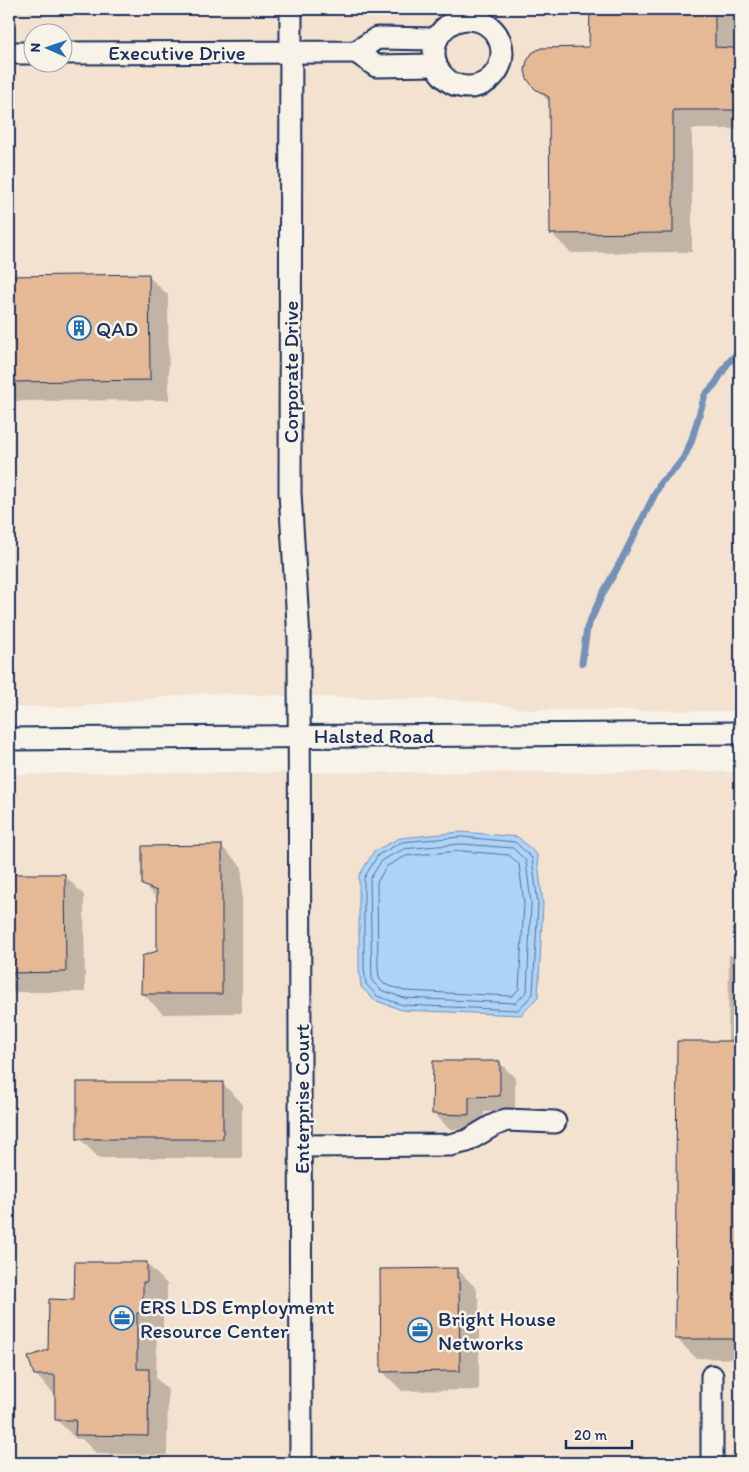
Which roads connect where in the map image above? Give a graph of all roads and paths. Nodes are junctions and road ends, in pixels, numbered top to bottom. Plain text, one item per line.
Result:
1 (292, 9) edge
2 (436, 38) junction
3 (292, 52) junction
4 (356, 52) junction
5 (9, 53) edge
6 (22, 53) edge
7 (72, 53) edge
8 (436, 65) junction
9 (740, 733) edge
10 (300, 735) junction
11 (9, 739) edge
12 (555, 1122) dead end
13 (302, 1146) junction
14 (712, 1376) dead end
15 (301, 1463) edge
16 (712, 1463) edge

1 - 3 street, Corporate Drive
2 - 4 street
2 - 8 street
2 - 8 street
3 - 4 street, Executive Drive
3 - 7 street, Executive Drive
3 - 10 street, Corporate Drive
4 - 8 street
5 - 6 street
9 - 10 street, Halsted Road
10 - 11 street, Halsted Road
10 - 13 street, Enterprise Court
12 - 13 street
13 - 15 street, Enterprise Court
14 - 16 street

